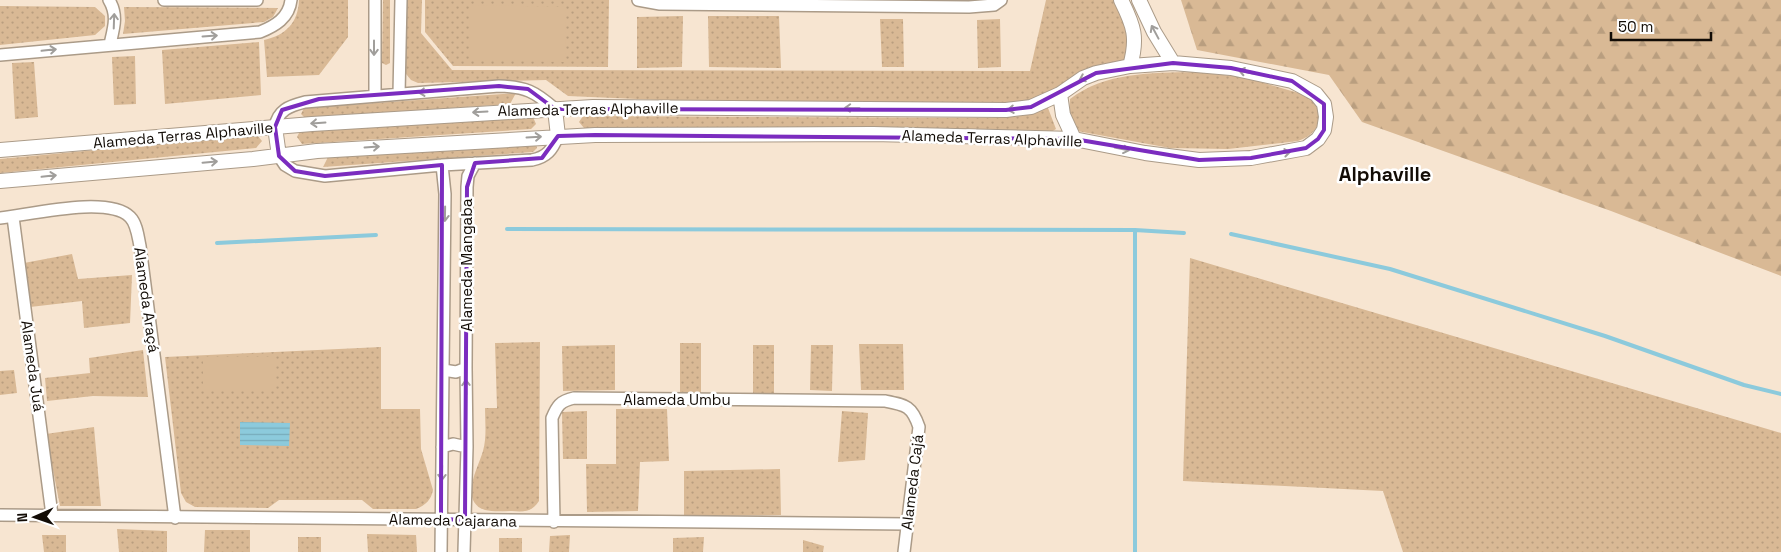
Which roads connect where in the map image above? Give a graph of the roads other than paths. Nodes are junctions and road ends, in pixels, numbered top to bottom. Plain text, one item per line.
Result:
1 (108, 0) edge
2 (164, 0) edge
3 (257, 0) edge
4 (291, 0) edge
5 (375, 0) edge
6 (401, 0) edge
7 (638, 0) edge
8 (1001, 0) edge
9 (1121, 0) edge
10 (1139, 0) edge
11 (110, 44) junction
12 (0, 54) edge
13 (1173, 63) junction
14 (1130, 66) junction
15 (400, 94) junction
16 (1060, 94) junction
17 (375, 95) junction
18 (555, 109) junction
19 (275, 127) junction
20 (558, 136) junction
21 (1074, 139) junction
22 (0, 150) edge
23 (278, 156) junction
24 (476, 163) junction
25 (442, 165) junction
26 (0, 181) edge
27 (13, 216) junction
28 (0, 218) edge
29 (466, 368) junction
30 (443, 370) junction
31 (914, 412) joint
32 (442, 446) junction
33 (467, 447) junction
34 (0, 515) edge
35 (52, 515) junction
36 (175, 518) junction
37 (442, 519) junction
38 (465, 520) junction
39 (554, 522) junction
40 (907, 524) junction
41 (441, 552) edge
42 (464, 552) edge
43 (904, 552) edge

11 -> 1 street
2 - 3 street
11 -> 4 street
5 -> 17 street
6 - 15 street
7 - 8 street
9 - 14 street
13 -> 10 street
12 -> 11 street
13 - 14 street, Alameda Terras Alphaville
21 -> 13 street, Alameda Terras Alphaville
14 -> 16 street, Alameda Terras Alphaville
15 - 17 street
18 -> 15 street
16 -> 18 street, Alameda Terras Alphaville
16 - 21 street
17 - 19 street
18 -> 19 street, Alameda Terras Alphaville
18 - 20 street
19 - 22 street, Alameda Terras Alphaville
19 - 23 street
20 - 21 street, Alameda Terras Alphaville
23 -> 20 street, Alameda Terras Alphaville
20 - 24 street
23 - 25 street
26 -> 23 street, Alameda Terras Alphaville
24 - 25 street
24 - 29 street, Alameda Mangaba
25 -> 30 street, Alameda Mangaba
27 - 28 street, Alameda Araçá
27 - 35 street, Alameda Juá
27 - 36 street, Alameda Araçá
29 - 30 street
33 -> 29 street, Alameda Mangaba
30 - 32 street, Alameda Mangaba
31 - 39 street, Alameda Umbu
31 - 40 street, Alameda Cajá
32 - 33 street
32 -> 37 street, Alameda Mangaba
33 - 38 street, Alameda Mangaba
34 - 35 street, Alameda Cajarana
35 - 36 street, Alameda Cajarana
36 - 37 street, Alameda Cajarana
37 - 38 street, Alameda Cajarana
37 - 41 street, Alameda Mangaba
38 - 39 street, Alameda Cajarana
38 - 42 street, Alameda Mangaba
39 - 40 street, Alameda Cajarana
40 - 43 street, Alameda Cajá

